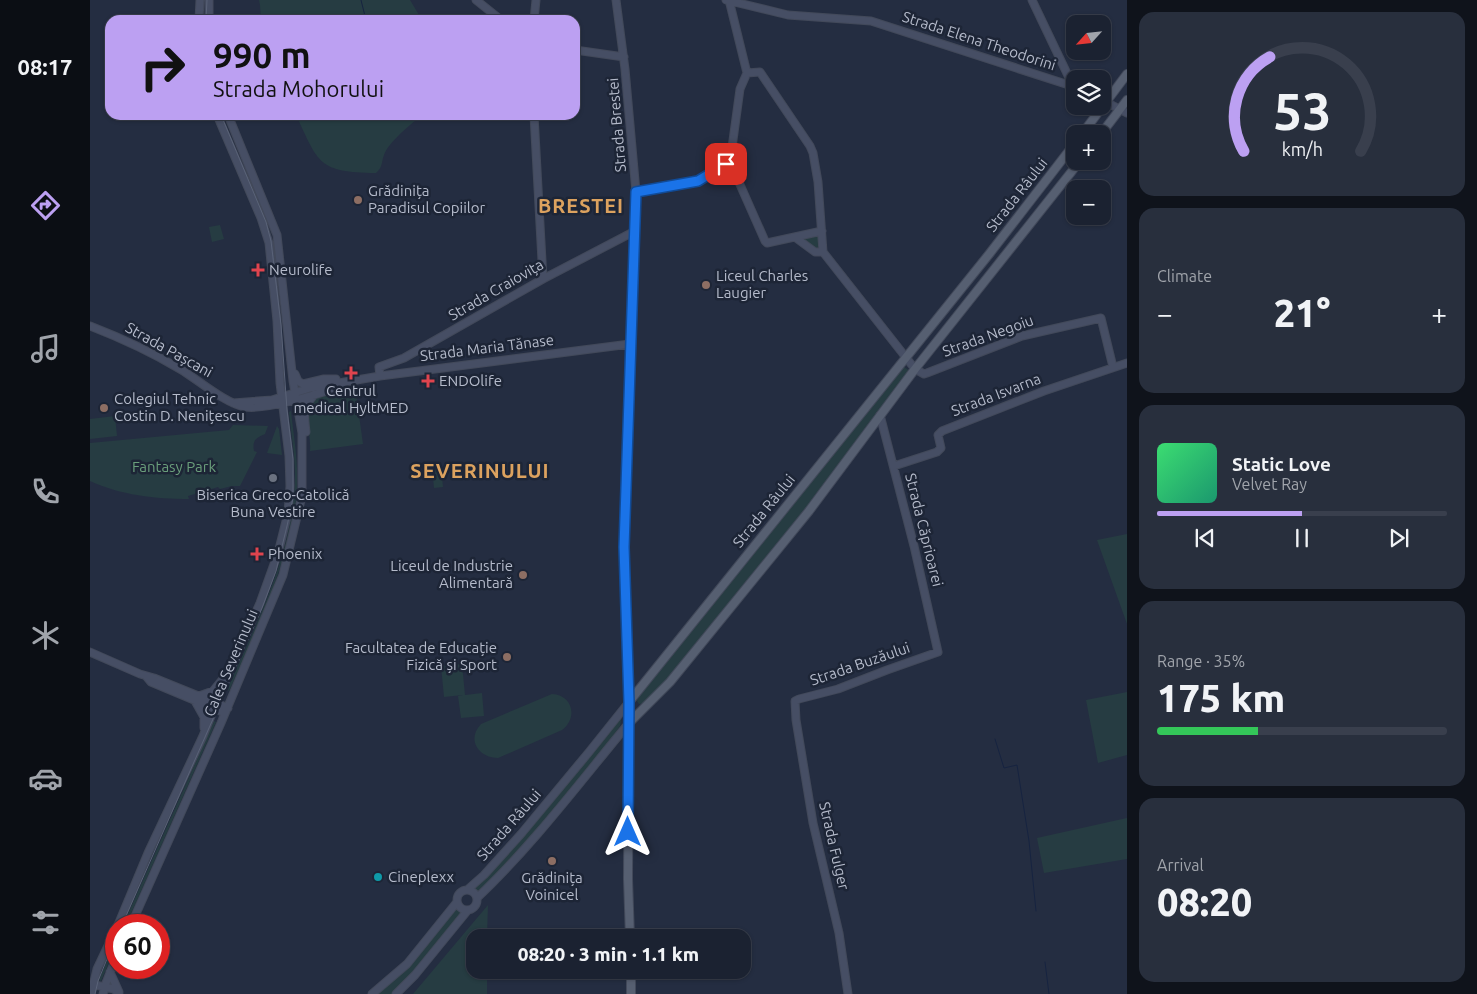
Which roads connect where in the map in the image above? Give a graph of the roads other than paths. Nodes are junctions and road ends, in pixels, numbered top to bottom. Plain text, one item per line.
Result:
1 (200, 0) edge
2 (209, 0) edge
3 (476, 0) edge
4 (536, 0) edge
5 (616, 0) edge
6 (728, 0) edge
7 (1032, 0) edge
8 (199, 15) edge
9 (208, 15) edge
10 (495, 15) edge
11 (534, 15) edge
12 (580, 51) edge
13 (624, 57) junction
14 (1066, 70) edge
15 (747, 73) junction
16 (1127, 74) edge
17 (1066, 84) edge
18 (1111, 93) edge
19 (1127, 100) edge
20 (1111, 104) edge
21 (1124, 111) edge
22 (219, 120) edge
23 (230, 120) edge
24 (534, 120) edge
25 (1110, 125) edge
26 (1066, 155) edge
27 (730, 162) junction
28 (1073, 170) edge
29 (636, 192) junction
30 (635, 230) junction
31 (822, 231) junction
32 (796, 238) junction
33 (823, 252) junction
34 (542, 279) junction
35 (632, 304) junction
36 (90, 326) edge
37 (630, 344) junction
38 (614, 346) junction
39 (905, 358) junction
40 (1127, 363) edge
41 (292, 366) junction
42 (1113, 367) junction
43 (915, 369) junction
44 (380, 376) junction
45 (348, 381) junction
46 (316, 393) junction
47 (296, 396) junction
48 (282, 400) junction
49 (880, 415) junction
50 (303, 460) junction
51 (894, 466) junction
52 (90, 652) edge
53 (938, 652) joint
54 (228, 674) junction
55 (628, 686) junction
56 (641, 688) junction
57 (197, 698) junction
58 (629, 702) junction
59 (794, 705) joint
60 (215, 706) junction
61 (226, 710) junction
62 (629, 723) junction
63 (203, 736) junction
64 (467, 890) junction
65 (477, 898) junction
66 (457, 902) junction
67 (468, 910) junction
68 (123, 914) edge
69 (136, 914) edge
70 (630, 929) edge
71 (105, 953) edge
72 (113, 979) edge
73 (631, 979) edge
74 (91, 981) edge
75 (104, 990) edge
76 (91, 994) edge
77 (119, 994) edge
78 (372, 994) edge
79 (396, 994) edge
80 (631, 994) edge
81 (848, 994) edge

1 - 8 main road
2 - 9 main road
3 - 10 main road
4 - 11 main road
5 - 13 main road, Strada Brestei
6 - 15 main road
6 - 17 main road, Strada Elena Theodorini
7 - 14 main road
12 - 13 main road
13 - 29 main road, Strada Brestei
15 - 27 main road
15 - 31 main road
16 - 18 main road
19 - 21 main road
20 - 21 main road
21 - 25 main road
22 - 48 main road, Calea Severinului
23 - 41 main road, Calea Severinului
24 - 34 main road
26 - 39 main road, Strada Râului
27 - 29 main road
27 - 32 main road
28 - 43 main road, Strada Râului
29 - 30 main road, Strada Brestei
30 - 34 main road, Strada Craiovița
30 - 35 main road, Strada Brestei
31 - 32 main road
31 - 33 main road
32 - 33 main road
33 - 39 main road
34 - 44 main road, Strada Craiovița
35 - 37 main road, Strada Brestei
35 - 38 main road
36 - 48 main road, Strada Pașcani
37 - 38 main road, Strada Maria Tănase
37 - 55 main road, Strada Brestei
38 - 44 main road, Strada Maria Tănase
39 - 43 main road
39 - 56 main road, Strada Râului
40 - 42 main road, Strada Isvarna
41 - 45 main road
41 - 47 main road, Calea Severinului
42 - 43 main road, Strada Negoiu
42 - 51 main road, Strada Isvarna
43 - 49 main road, Strada Râului
44 - 45 main road, Strada Maria Tănase
45 - 46 main road, Strada Maria Tănase
45 - 47 main road, Strada Maria Tănase
46 - 47 main road, Strada Maria Tănase
46 - 50 main road
47 - 48 main road, Strada Maria Tănase
47 - 50 main road, Calea Severinului
48 - 54 main road, Calea Severinului
49 - 51 main road, Strada Căprioarei
49 - 62 main road, Strada Râului
50 - 61 main road, Calea Severinului
51 - 53 main road, Strada Căprioarei
52 - 57 main road
53 - 59 main road, Strada Buzăului
54 - 57 main road
54 - 60 main road, Calea Severinului
55 - 56 main road
55 - 58 main road, Strada Brestei
56 - 58 main road, Strada Râului
57 - 60 main road
57 - 63 main road
58 - 62 main road, Strada Brestei
58 - 64 main road, Strada Râului
59 - 81 main road, Strada Fulger
60 - 61 main road
60 - 63 main road, Calea Severinului
61 - 69 main road, Calea Severinului
62 - 65 main road, Strada Râului
62 - 70 main road, Strada Brestei
63 - 68 main road, Calea Severinului
64 - 65 main road
64 - 66 main road, Strada Râului
65 - 67 main road, Strada Râului
66 - 67 main road
66 - 78 main road, Strada Râului
67 - 79 main road, Strada Râului
71 - 74 main road
72 - 77 main road
73 - 80 main road
74 - 75 main road
74 - 76 main road
75 - 77 main road

